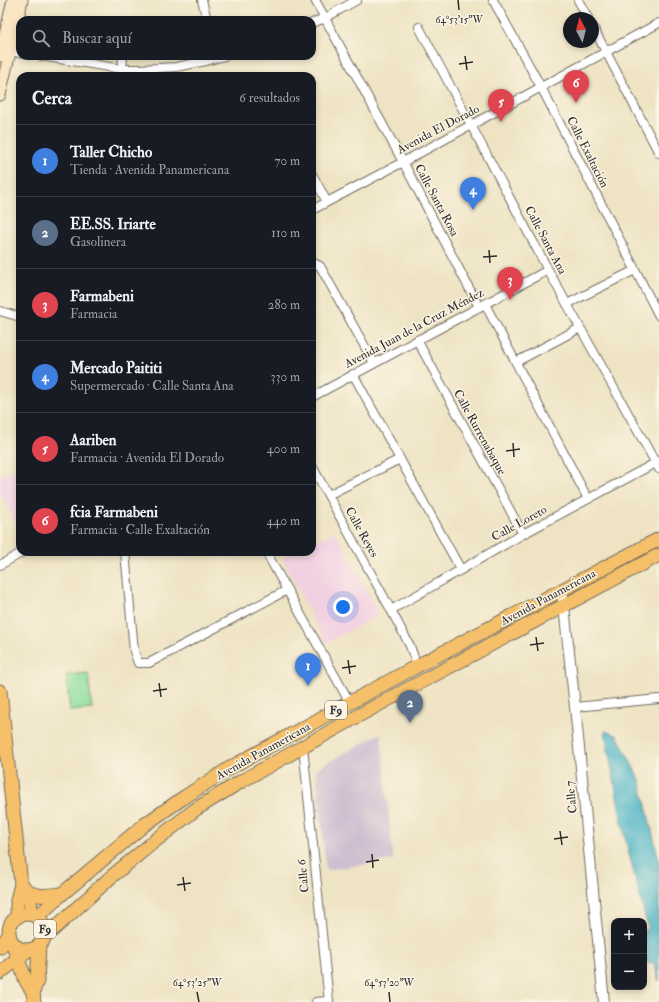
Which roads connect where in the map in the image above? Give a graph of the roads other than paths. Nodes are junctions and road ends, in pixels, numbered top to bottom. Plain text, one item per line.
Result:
1 (13, 0) edge
2 (22, 0) edge
3 (202, 0) edge
4 (315, 0) edge
5 (357, 0) edge
6 (493, 0) edge
7 (578, 0) edge
8 (585, 12) edge
9 (17, 16) edge
10 (206, 16) edge
11 (325, 18) junction
12 (16, 20) edge
13 (316, 21) edge
14 (659, 23) edge
15 (419, 27) dead end
16 (599, 39) edge
17 (6, 52) edge
18 (606, 52) junction
19 (66, 60) edge
20 (123, 60) edge
21 (212, 60) edge
22 (122, 69) junction
23 (541, 87) junction
24 (0, 95) edge
25 (471, 125) junction
26 (659, 153) edge
27 (403, 162) junction
28 (316, 181) edge
29 (327, 202) junction
30 (316, 208) edge
31 (316, 264) edge
32 (548, 270) junction
33 (635, 270) junction
34 (567, 304) junction
35 (482, 305) junction
36 (0, 312) edge
37 (16, 316) edge
38 (659, 316) edge
39 (580, 328) junction
40 (417, 340) junction
41 (516, 362) junction
42 (374, 364) junction
43 (353, 374) junction
44 (316, 395) edge
45 (400, 459) junction
46 (658, 464) edge
47 (316, 473) edge
48 (328, 495) junction
49 (588, 499) junction
50 (522, 534) junction
51 (659, 539) edge
52 (659, 555) edge
53 (16, 556) edge
54 (125, 556) edge
55 (268, 556) edge
56 (0, 565) edge
57 (461, 570) junction
58 (562, 589) junction
59 (287, 590) junction
60 (564, 606) junction
61 (391, 610) junction
62 (417, 666) junction
63 (0, 691) edge
64 (659, 699) edge
65 (350, 703) junction
66 (575, 707) junction
67 (303, 747) junction
68 (21, 884) junction
69 (62, 894) junction
70 (17, 916) junction
71 (34, 916) junction
72 (11, 940) junction
73 (37, 944) junction
74 (0, 947) edge
75 (18, 959) junction
76 (0, 973) edge
77 (33, 997) edge
78 (329, 1001) edge
79 (316, 1002) edge
80 (604, 1002) edge

1 - 17 main road
2 - 9 main road
3 - 10 street
4 - 11 street, Calle Santa Rosa
5 - 11 street
6 - 23 street, Calle Exaltación
7 - 8 street
11 - 13 street
11 - 27 street, Calle Santa Rosa
12 - 17 main road
14 - 18 street, Avenida El Dorado
15 - 25 street, Calle Santa Ana
16 - 18 street
17 - 24 main road
18 - 23 street, Avenida El Dorado
18 - 26 street
19 - 22 street
20 - 22 street
21 - 22 street
23 - 25 street, Avenida El Dorado
23 - 33 street, Calle Exaltación
25 - 27 street, Avenida El Dorado
25 - 32 street, Calle Santa Ana
27 - 29 street, Avenida El Dorado
27 - 35 street, Calle Santa Rosa
28 - 29 street
29 - 30 street, Avenida El Dorado
31 - 42 street
32 - 34 street, Calle Santa Ana
32 - 35 street, Avenida Juan de la Cruz Méndez
33 - 34 street
33 - 38 street, Calle Exaltación
34 - 39 street, Calle Santa Ana
35 - 40 street, Avenida Juan de la Cruz Méndez
35 - 41 street, Calle Santa Rosa
36 - 37 street
39 - 41 street
39 - 46 street, Calle Santa Ana
40 - 42 street, Avenida Juan de la Cruz Méndez
40 - 50 street, Calle Rurrenabaque
41 - 49 street, Calle Santa Rosa
42 - 43 street, Avenida Juan de la Cruz Méndez
43 - 44 street, Avenida Juan de la Cruz Méndez
43 - 45 street
45 - 48 street
45 - 57 street
46 - 49 street, Calle Loreto
47 - 48 street, Calle Reyes
48 - 61 street, Calle Reyes
49 - 50 street, Calle Loreto
50 - 57 street, Calle Loreto
51 - 58 main road, Avenida Panamericana / F9
52 - 60 main road, Avenida Panamericana / F9
53 - 56 street
54 - 59 street
55 - 59 street
57 - 61 street, Calle Loreto
58 - 60 street, Calle 7
58 - 62 main road, Avenida Panamericana / F9
59 - 65 street
60 - 66 street, Calle 7
60 - 67 main road, Avenida Panamericana / F9
61 - 62 street, Calle Reyes
62 - 65 main road, Avenida Panamericana / F9
63 - 68 main road, F9
64 - 66 street
65 - 69 main road, Avenida Panamericana / F9
66 - 80 street, Calle 7
67 - 73 main road, Avenida Panamericana / F9
67 - 78 street, Calle 6
68 - 69 main road
68 - 70 main road, F9
68 - 71 main road, F9
69 - 71 main road, Avenida Panamericana / F9
70 - 71 main road, F9
70 - 72 main road, F9
71 - 73 main road, F9
72 - 73 main road, F9
72 - 74 main road
72 - 75 main road
73 - 75 main road, Avenida Panamericana
73 - 77 main road
75 - 76 main road, Avenida Panamericana
75 - 77 main road
78 - 79 street

